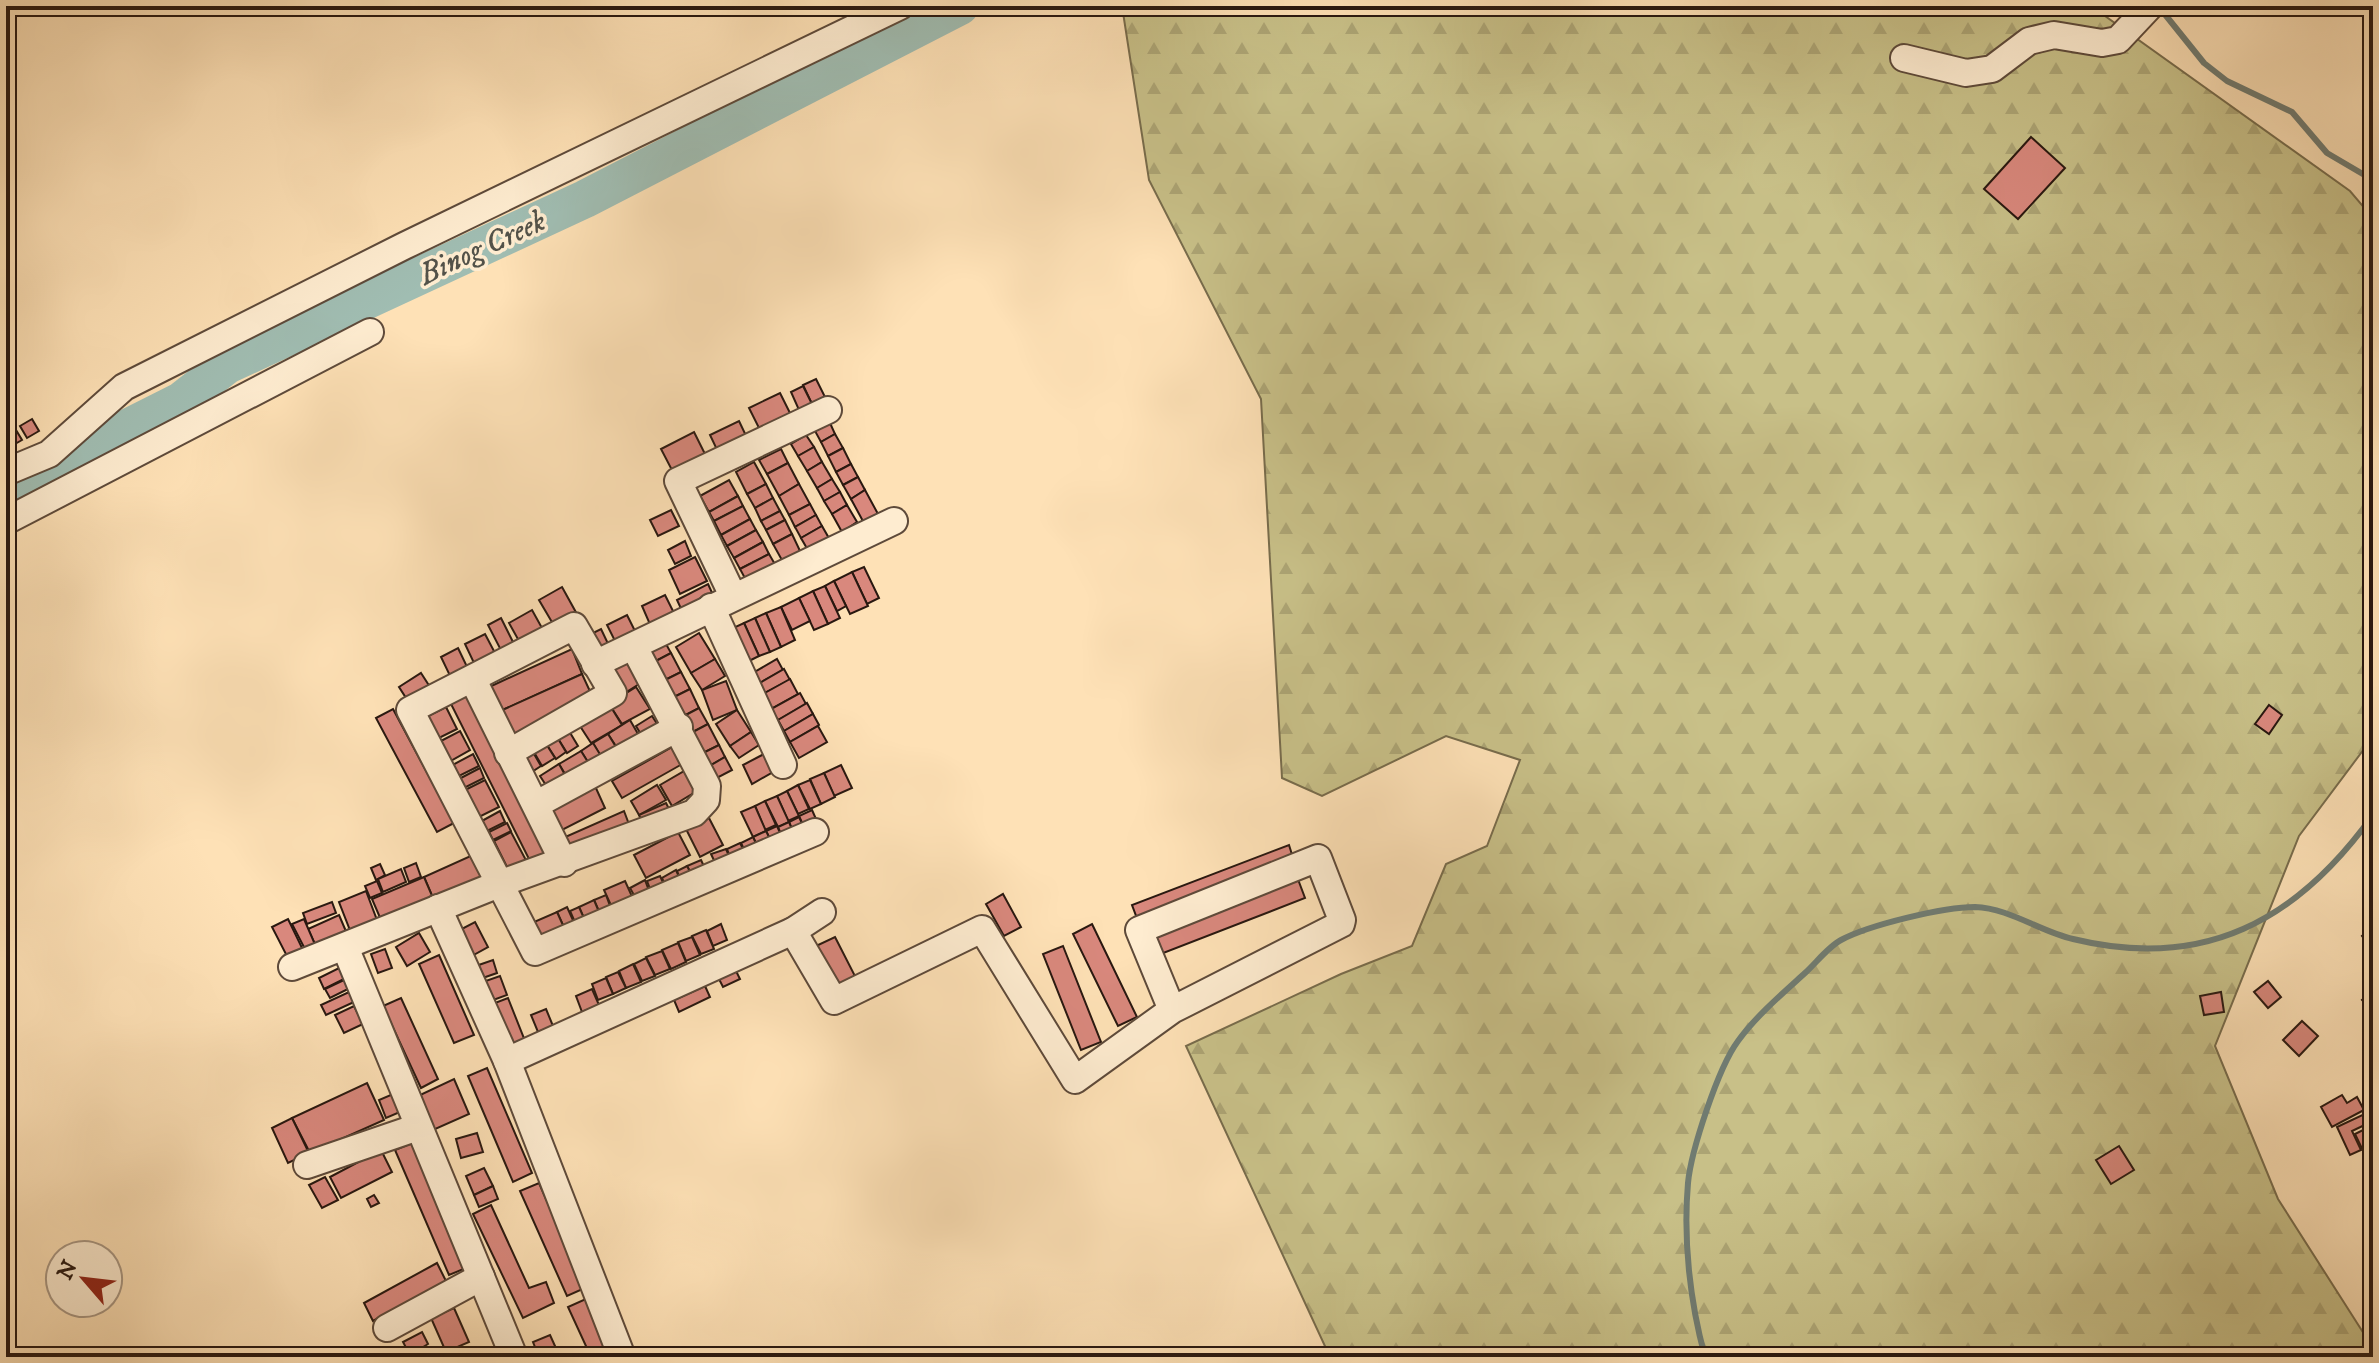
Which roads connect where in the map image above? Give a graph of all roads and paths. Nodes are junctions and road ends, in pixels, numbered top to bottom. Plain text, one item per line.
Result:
1 (900, 6) edge
2 (2150, 6) edge
3 (1904, 58) dead end
4 (370, 332) dead end
5 (828, 410) dead end
6 (6, 472) edge
7 (6, 521) edge
8 (894, 521) dead end
9 (722, 601) junction
10 (634, 647) junction
11 (595, 664) junction
12 (473, 680) junction
13 (679, 727) junction
14 (508, 753) junction
15 (783, 765) dead end
16 (537, 804) junction
17 (815, 832) dead end
18 (564, 863) junction
19 (499, 884) junction
20 (438, 908) junction
21 (822, 912) dead end
22 (793, 931) junction
23 (345, 947) junction
24 (292, 967) dead end
25 (1172, 1010) junction
26 (507, 1061) junction
27 (418, 1127) junction
28 (307, 1165) dead end
29 (481, 1277) junction
30 (387, 1328) dead end
31 (514, 1357) edge
32 (622, 1357) edge

1 - 6 street
2 - 3 street
4 - 7 street
5 - 9 street
8 - 9 street
9 - 10 street
9 - 15 street
10 - 11 street
10 - 13 street
11 - 12 street
11 - 14 street
12 - 14 street
12 - 19 street
13 - 16 street
13 - 18 street
14 - 16 street
16 - 18 street
17 - 19 street
18 - 19 street
19 - 20 street
20 - 23 street
20 - 26 street
21 - 22 street
22 - 25 street
22 - 26 street
23 - 24 street
23 - 27 street
25 - 25 street
26 - 32 street
27 - 28 street
27 - 29 street
29 - 30 street
29 - 31 street

